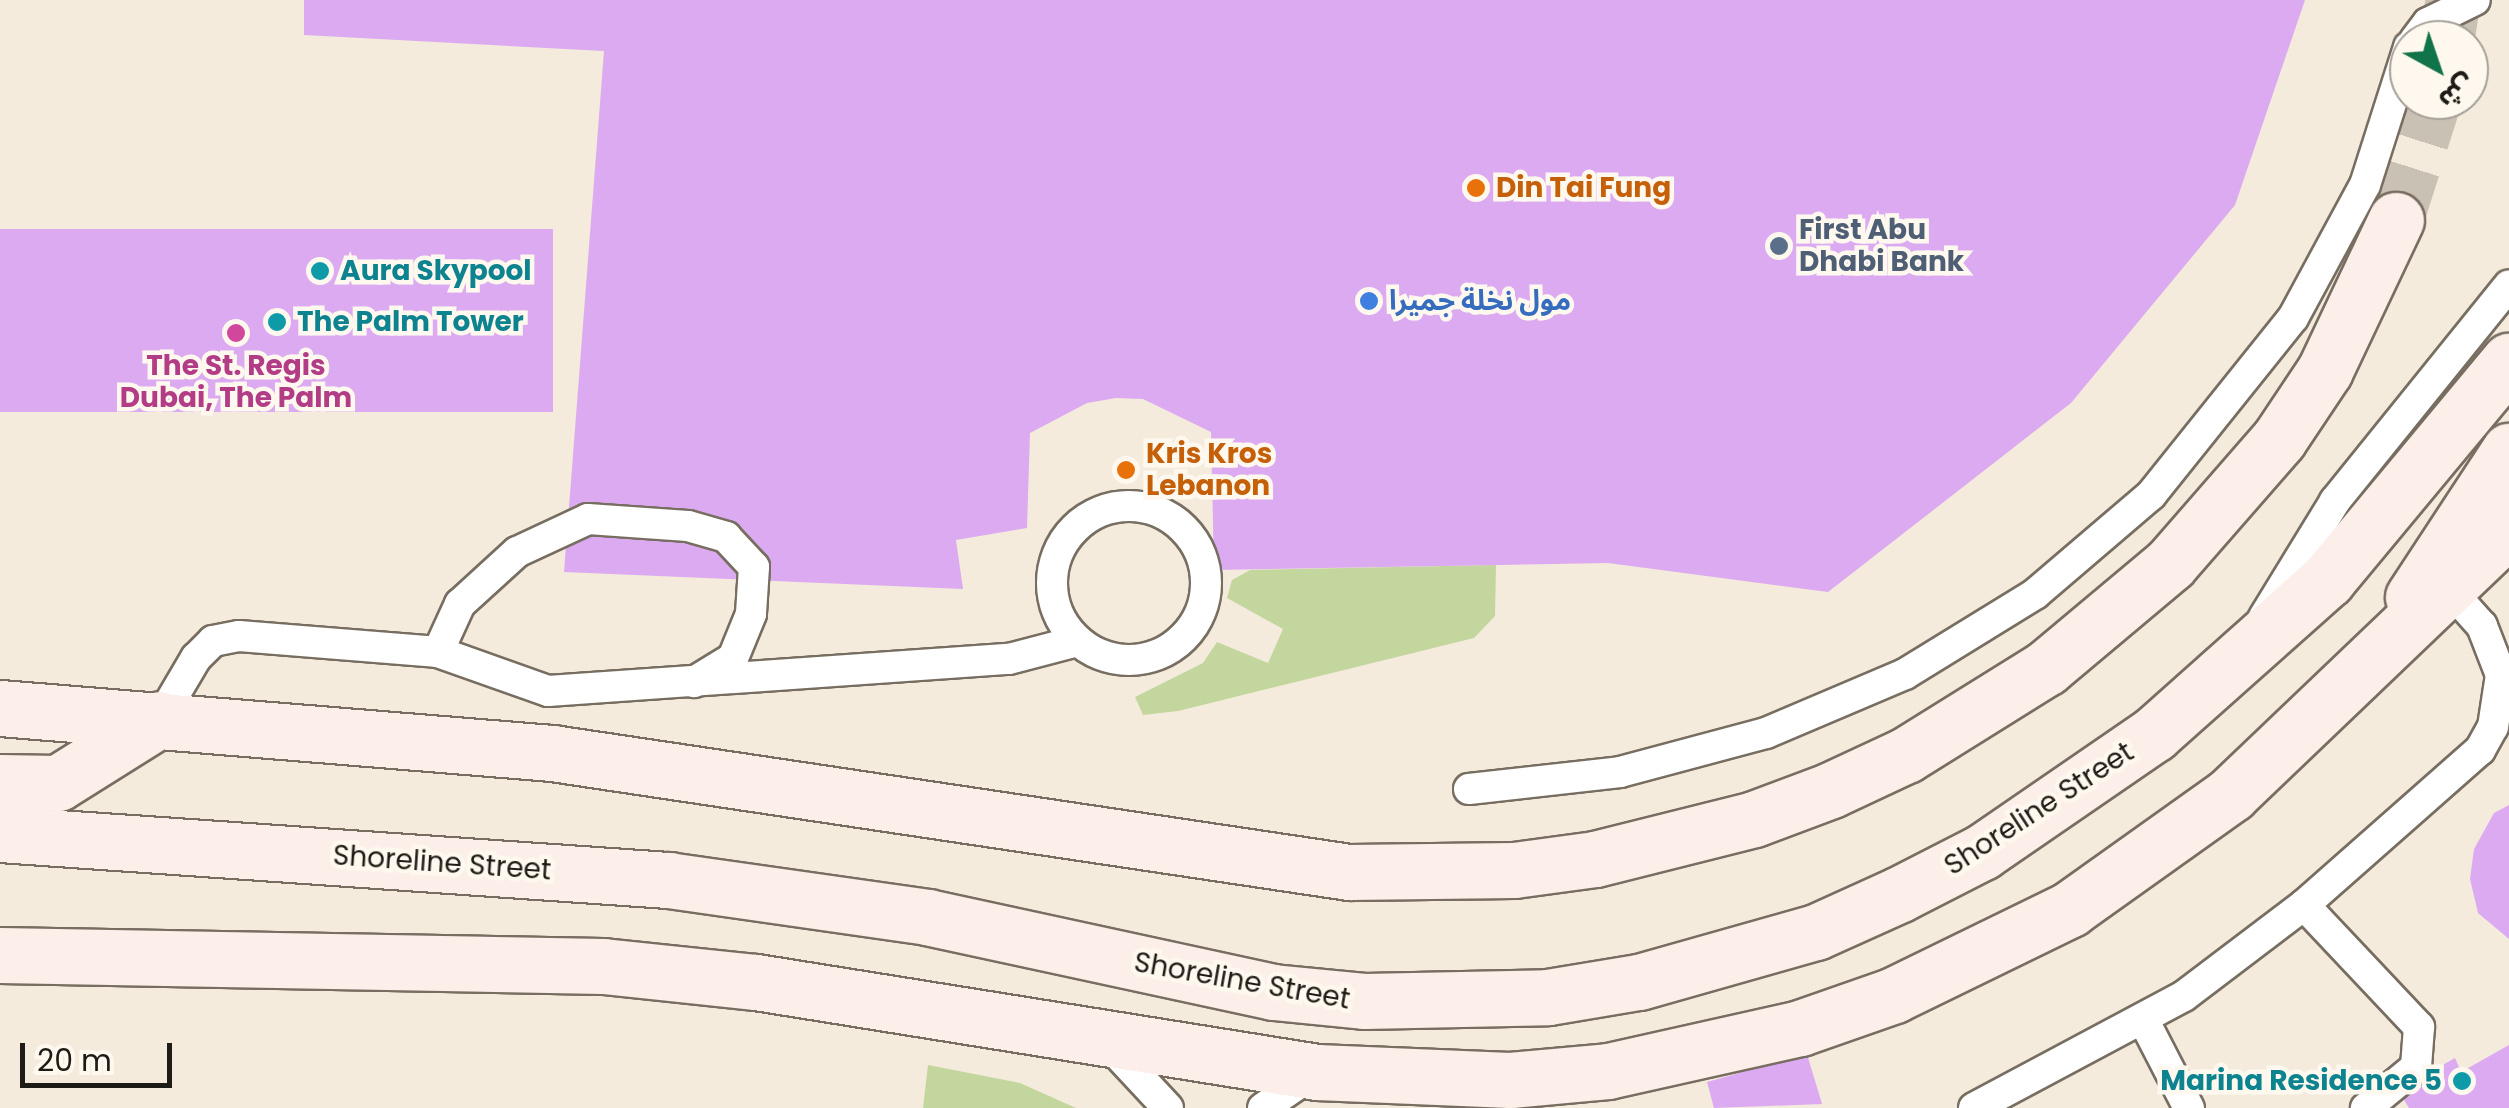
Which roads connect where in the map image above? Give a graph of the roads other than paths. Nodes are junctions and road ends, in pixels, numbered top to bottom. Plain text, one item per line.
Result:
1 (2462, 2) edge
2 (2440, 20) edge
3 (2389, 109) edge
4 (2396, 220) tunnel mouth
5 (2509, 285) edge
6 (2509, 361) edge
7 (2509, 451) edge
8 (2509, 528) edge
9 (2480, 615) edge
10 (1078, 641) junction
11 (438, 652) junction
12 (2243, 660) junction
13 (2375, 660) junction
14 (687, 687) junction
15 (0, 708) edge
16 (160, 718) junction
17 (2498, 736) edge
18 (0, 782) edge
19 (1469, 789) dead end
20 (0, 834) edge
21 (2304, 906) junction
22 (0, 955) edge
23 (2144, 1021) junction
24 (1106, 1043) junction
25 (1317, 1072) junction
26 (1498, 1094) edge
27 (1168, 1108) edge
28 (1263, 1108) edge
29 (1974, 1108) edge
30 (2189, 1108) edge
31 (2366, 1108) edge

1 - 2 lane
3 - 19 lane
4 - 16 main road
5 - 12 lane
6 - 12 main road, Shoreline Street
7 - 13 main road
8 - 9 main road
9 - 13 main road
9 - 17 lane
10 - 10 lane
10 - 14 lane
11 - 14 lane
11 - 14 lane
11 - 16 lane
12 - 20 main road, Shoreline Street
13 - 26 main road
15 - 16 main road
16 - 18 main road
17 - 21 lane
21 - 23 lane
21 - 31 lane
22 - 24 main road
23 - 29 lane
23 - 30 lane
24 - 25 main road
24 - 27 lane
25 - 26 main road
25 - 28 lane

